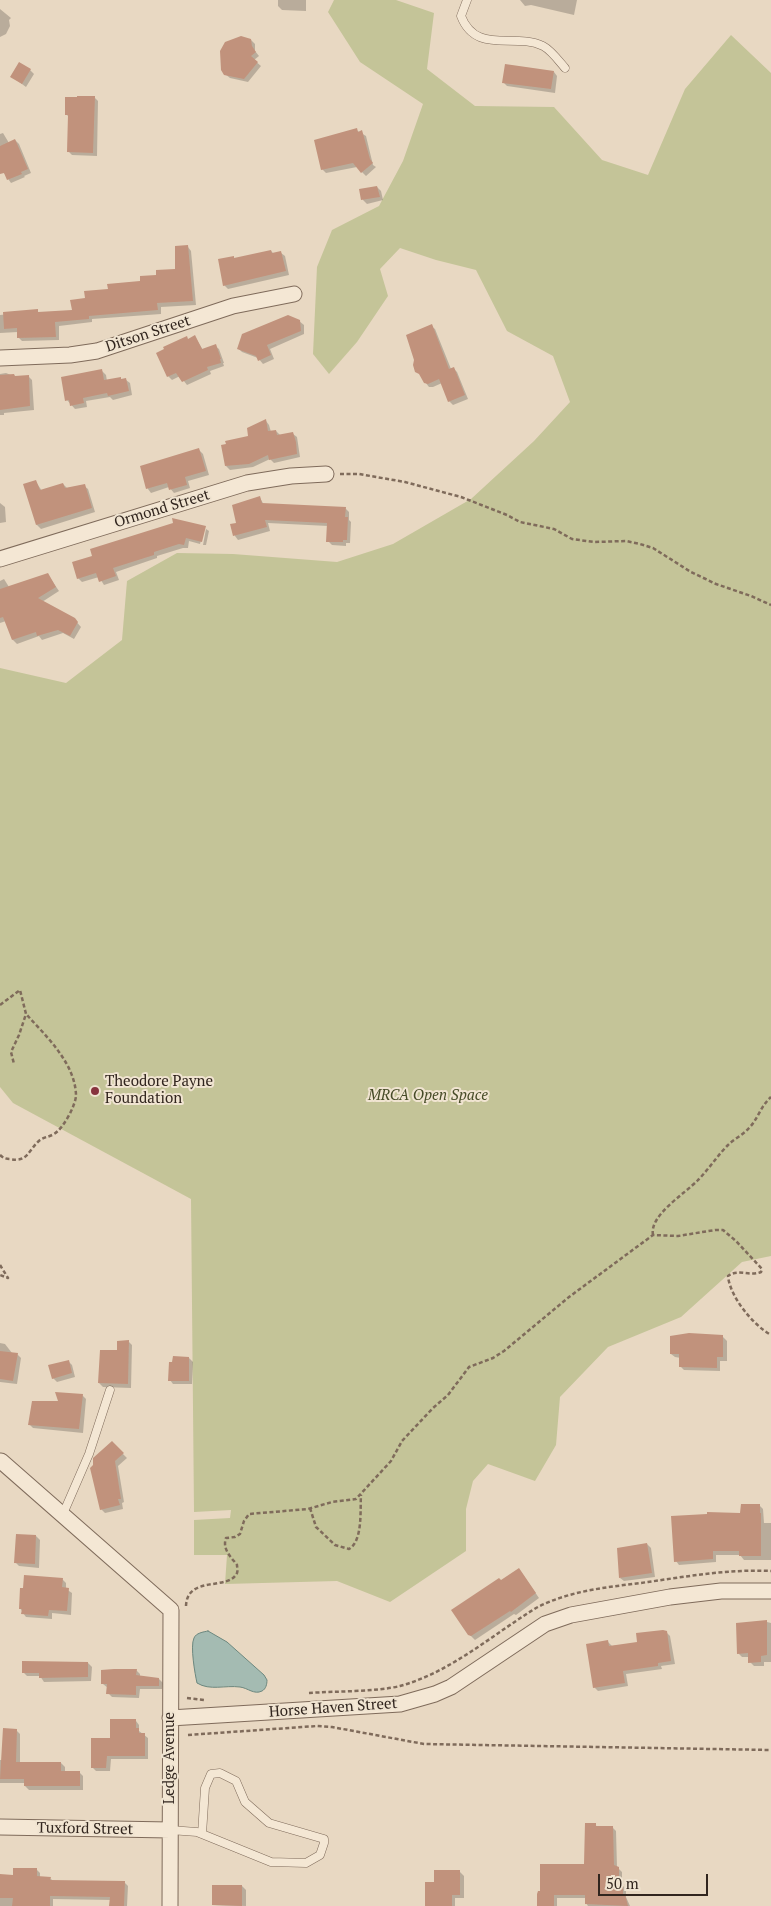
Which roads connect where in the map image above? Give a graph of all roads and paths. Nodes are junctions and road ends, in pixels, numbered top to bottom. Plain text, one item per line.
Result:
1 (467, 0) edge
2 (565, 68) dead end
3 (294, 294) dead end
4 (0, 358) edge
5 (326, 474) joint
6 (0, 559) edge
7 (771, 605) edge
8 (0, 1006) edge
9 (26, 1014) junction
10 (14, 1064) dead end
11 (771, 1097) edge
12 (0, 1155) edge
13 (654, 1235) junction
14 (0, 1265) edge
15 (0, 1275) edge
16 (771, 1335) edge
17 (110, 1390) dead end
18 (1, 1461) edge
19 (361, 1494) junction
20 (310, 1508) junction
21 (63, 1514) junction
22 (771, 1571) edge
23 (771, 1591) edge
24 (178, 1609) junction
25 (302, 1694) dead end
26 (187, 1698) dead end
27 (205, 1700) dead end
28 (170, 1718) junction
29 (188, 1735) dead end
30 (771, 1750) edge
31 (0, 1827) edge
32 (170, 1830) junction
33 (202, 1834) junction
34 (170, 1906) edge

1 - 2 lane
3 - 4 street, Ditson Street
5 - 6 street, Ormond Street
5 - 7 path
8 - 9 path
9 - 10 path
9 - 12 path
11 - 13 path
13 - 16 path
13 - 19 path
14 - 15 path
17 - 21 lane
18 - 21 street
19 - 20 path
19 - 20 path
20 - 24 path
21 - 24 street
22 - 25 path
23 - 28 street, Horse Haven Street
24 - 28 street, Ledge Avenue
26 - 27 path
28 - 32 street, Ledge Avenue
29 - 30 path
31 - 32 street, Tuxford Street
32 - 33 lane
32 - 34 street, Ledge Avenue
33 - 33 lane

